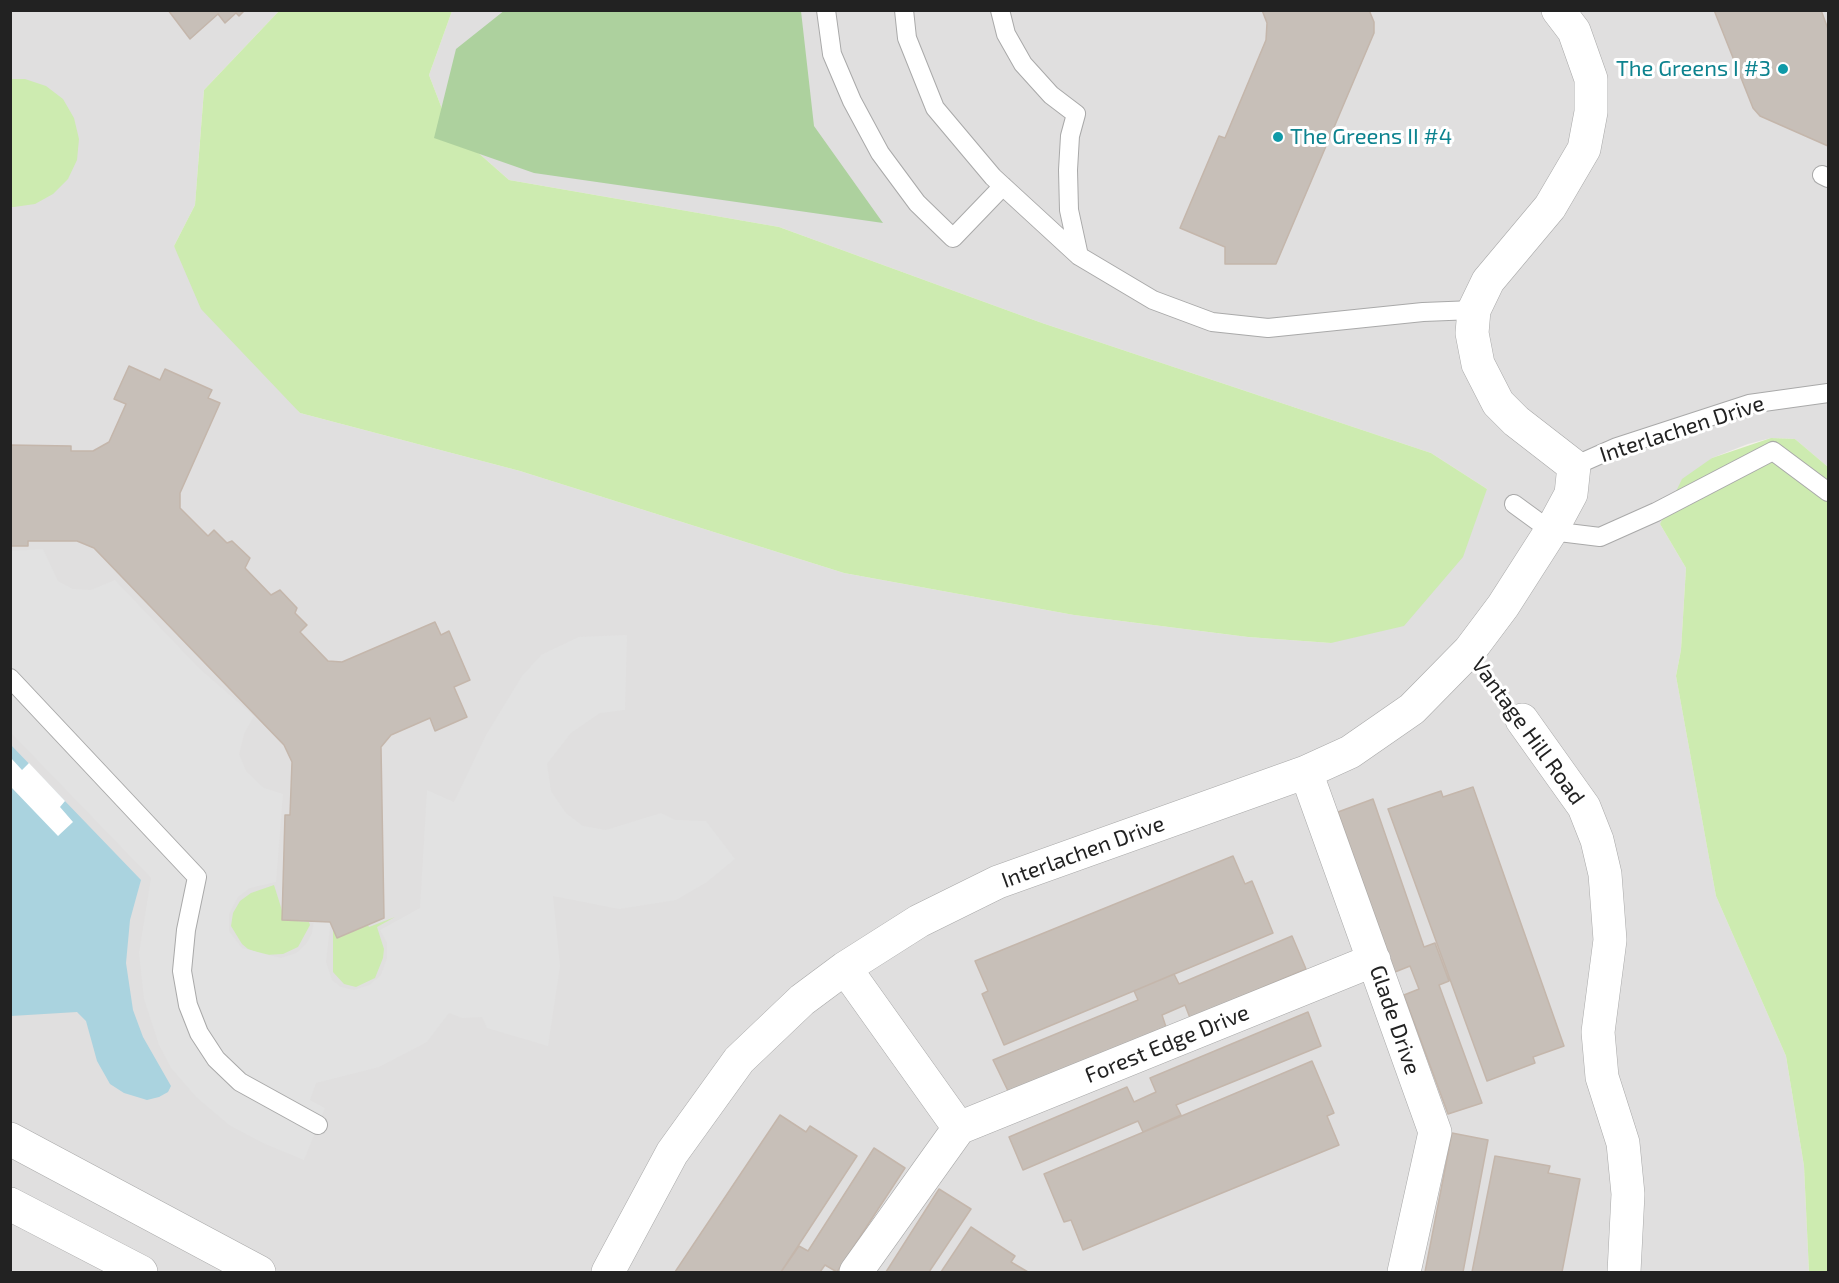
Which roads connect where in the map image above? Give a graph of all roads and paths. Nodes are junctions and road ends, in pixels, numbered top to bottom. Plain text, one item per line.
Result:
1 (826, 10) edge
2 (904, 10) edge
3 (999, 10) edge
4 (1558, 10) edge
5 (1003, 186) junction
6 (1079, 256) junction
7 (1474, 310) junction
8 (1828, 393) edge
9 (1574, 466) junction
10 (1828, 492) edge
11 (1514, 504) dead end
12 (1551, 531) junction
13 (1470, 650) junction
14 (10, 678) edge
15 (1522, 720) joint
16 (1306, 772) junction
17 (1374, 960) junction
18 (845, 968) junction
19 (318, 1125) dead end
20 (959, 1128) junction
21 (10, 1139) edge
22 (10, 1204) edge
23 (141, 1272) edge
24 (259, 1272) edge
25 (608, 1272) edge
26 (856, 1272) edge
27 (1404, 1272) edge
28 (1624, 1272) edge

1 - 5 lane
2 - 5 lane
3 - 6 lane
4 - 7 street, Interlachen Drive
5 - 6 lane
6 - 7 lane
7 - 9 street, Interlachen Drive
8 - 9 lane, Interlachen Drive
9 - 12 street, Interlachen Drive
10 - 12 lane
11 - 12 lane
12 - 13 street, Interlachen Drive
13 - 15 path, Vantage Hill Road
13 - 16 street, Interlachen Drive
14 - 19 lane
15 - 28 street, Vantage Hill Road
16 - 17 street, Glade Drive
16 - 18 street, Interlachen Drive
17 - 20 street, Forest Edge Drive
17 - 27 street, Glade Drive
18 - 20 street
18 - 25 street, Interlachen Drive
20 - 26 street
21 - 24 street
22 - 23 street

